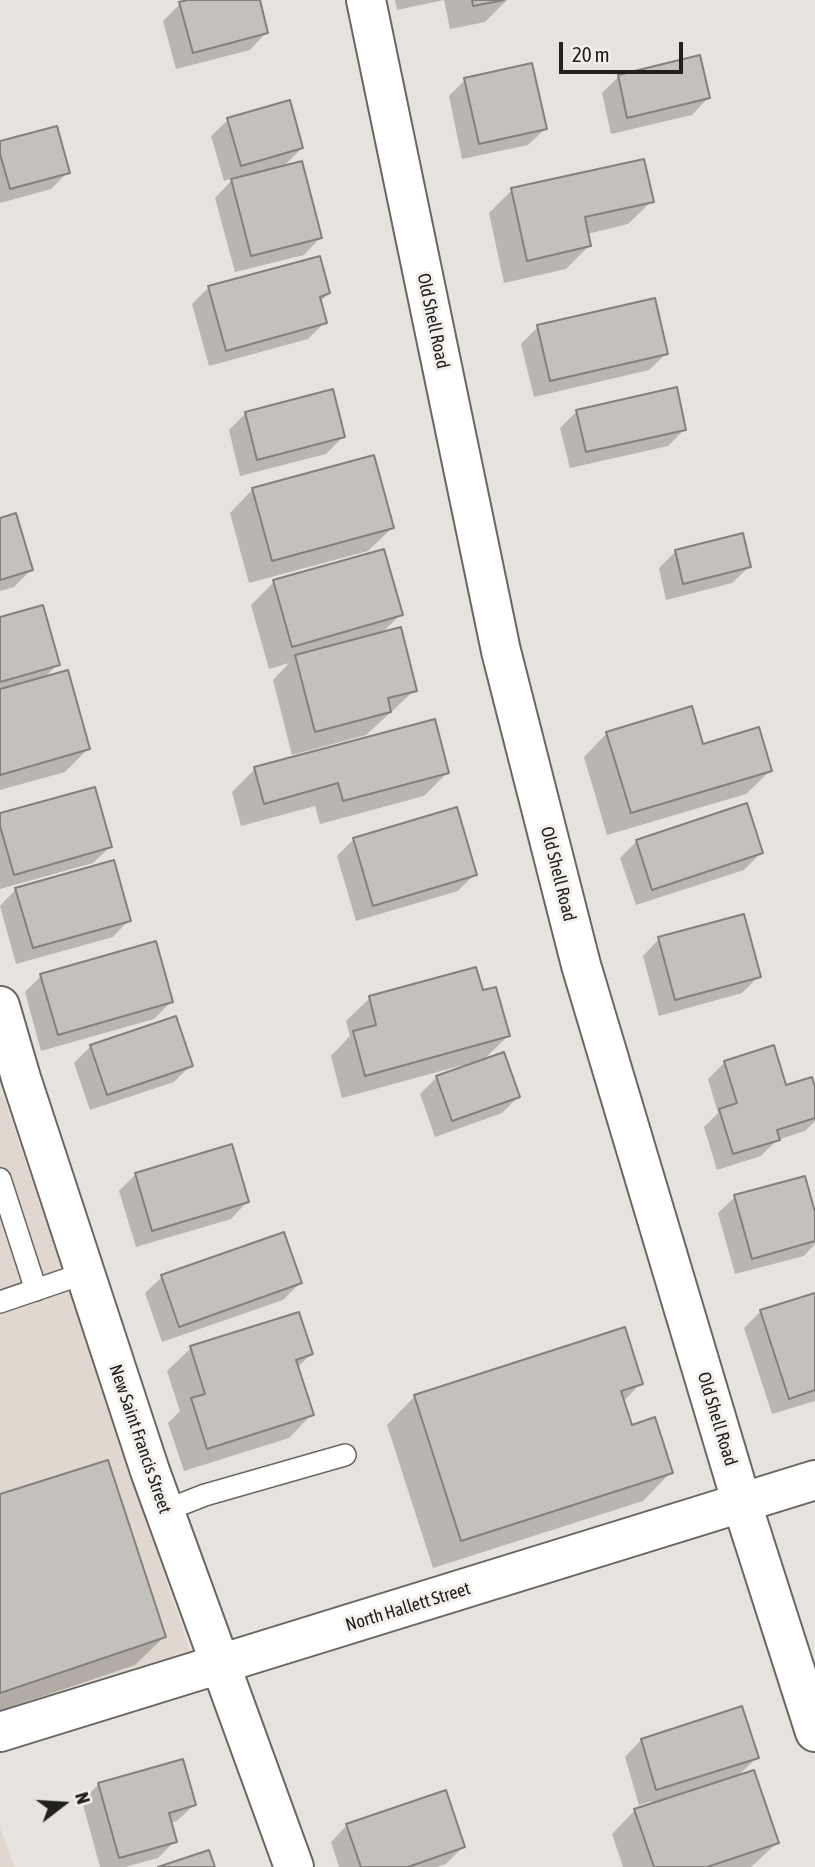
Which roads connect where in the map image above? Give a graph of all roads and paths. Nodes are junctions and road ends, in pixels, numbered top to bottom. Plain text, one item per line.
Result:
1 (366, 0) edge
2 (0, 1006) edge
3 (2, 1189) edge
4 (85, 1273) junction
5 (36, 1290) junction
6 (0, 1302) edge
7 (345, 1455) dead end
8 (815, 1479) edge
9 (742, 1504) junction
10 (164, 1511) junction
11 (219, 1665) junction
12 (0, 1732) edge
13 (815, 1732) edge
14 (294, 1867) edge

1 - 9 street, Old Shell Road
2 - 4 street, New Saint Francis Street
3 - 5 lane
4 - 5 lane
4 - 10 street, New Saint Francis Street
5 - 6 lane
7 - 10 lane
8 - 9 street, North Hallett Street
9 - 11 street, North Hallett Street
9 - 13 street, Old Shell Road
10 - 11 street, New Saint Francis Street
11 - 12 street, North Hallett Street
11 - 14 street, New Saint Francis Street

